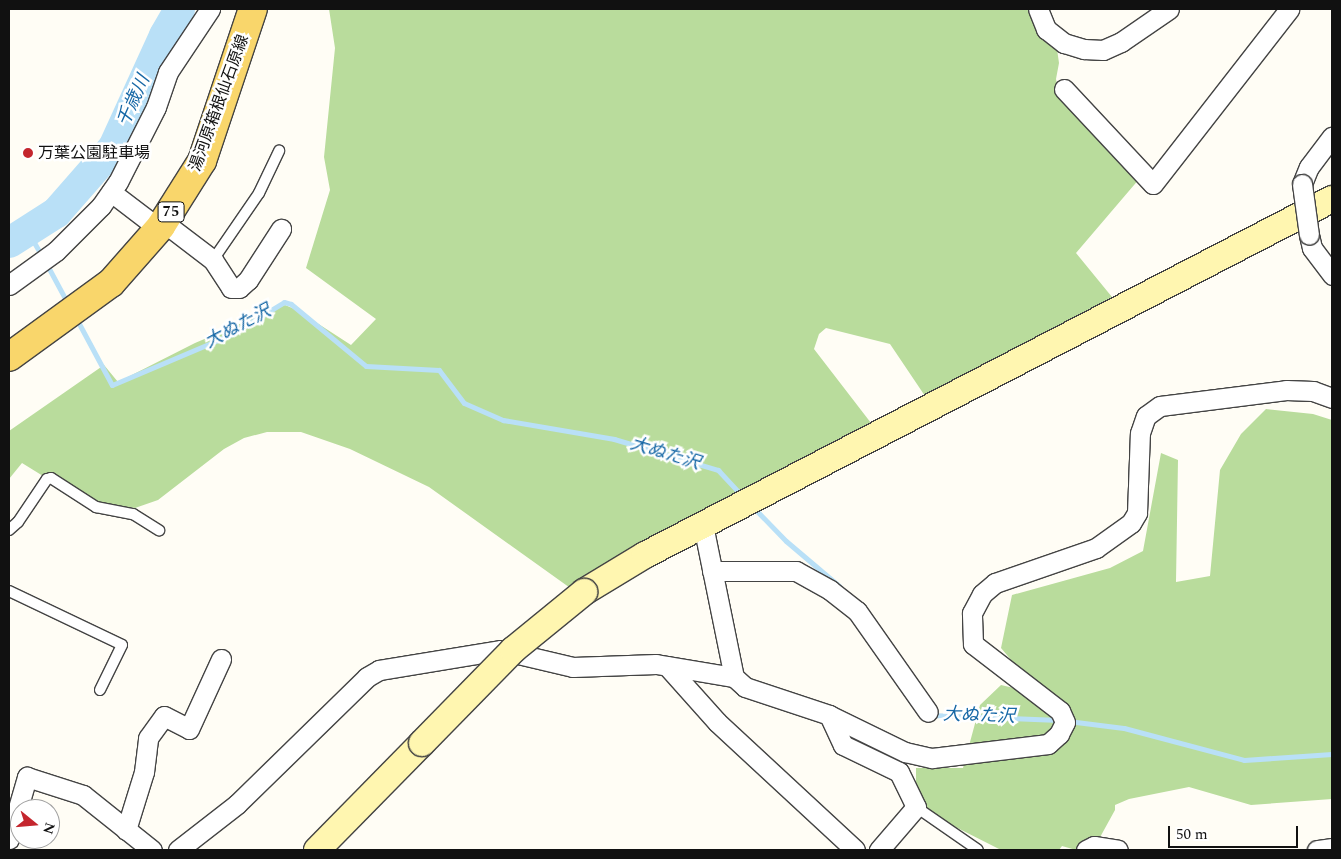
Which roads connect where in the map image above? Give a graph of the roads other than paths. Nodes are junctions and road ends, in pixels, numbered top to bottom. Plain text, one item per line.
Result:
1 (210, 9) edge
2 (252, 9) edge
3 (1038, 9) edge
4 (1169, 9) edge
5 (1289, 9) edge
6 (1064, 89) dead end
7 (1332, 137) edge
8 (279, 152) dead end
9 (111, 192) junction
10 (1332, 199) edge
11 (161, 226) junction
12 (281, 229) dead end
13 (213, 260) junction
14 (1332, 275) edge
15 (9, 285) edge
16 (9, 358) edge
17 (1332, 398) edge
18 (704, 525) junction
19 (9, 530) edge
20 (159, 530) dead end
21 (712, 571) junction
22 (9, 591) edge
23 (221, 659) dead end
24 (667, 666) junction
25 (734, 677) junction
26 (100, 690) dead end
27 (928, 712) dead end
28 (829, 715) junction
29 (916, 807) junction
30 (126, 830) junction
31 (9, 839) edge
32 (1332, 848) edge
33 (152, 850) edge
34 (178, 850) edge
35 (317, 850) edge
36 (855, 850) edge
37 (879, 850) edge
38 (978, 850) edge
39 (1086, 850) edge
40 (1118, 850) edge
41 (1318, 850) edge

1 - 9 street
2 - 11 main road, 湯河原箱根仙石原線 / 75
3 - 4 street
5 - 6 street
7 - 14 street, bridge
8 - 13 lane
9 - 11 street
9 - 15 street
10 - 18 street
11 - 13 street
11 - 16 main road, 湯河原箱根仙石原線 / 75
12 - 13 street
17 - 28 street
18 - 21 street
18 - 35 street, bridge
19 - 20 lane
21 - 25 street
21 - 27 street
22 - 26 lane
23 - 30 street
24 - 25 street
24 - 34 street
24 - 36 street
25 - 28 street
28 - 29 street
29 - 37 street
29 - 38 lane
30 - 31 street
30 - 33 street
32 - 41 street
39 - 40 street

